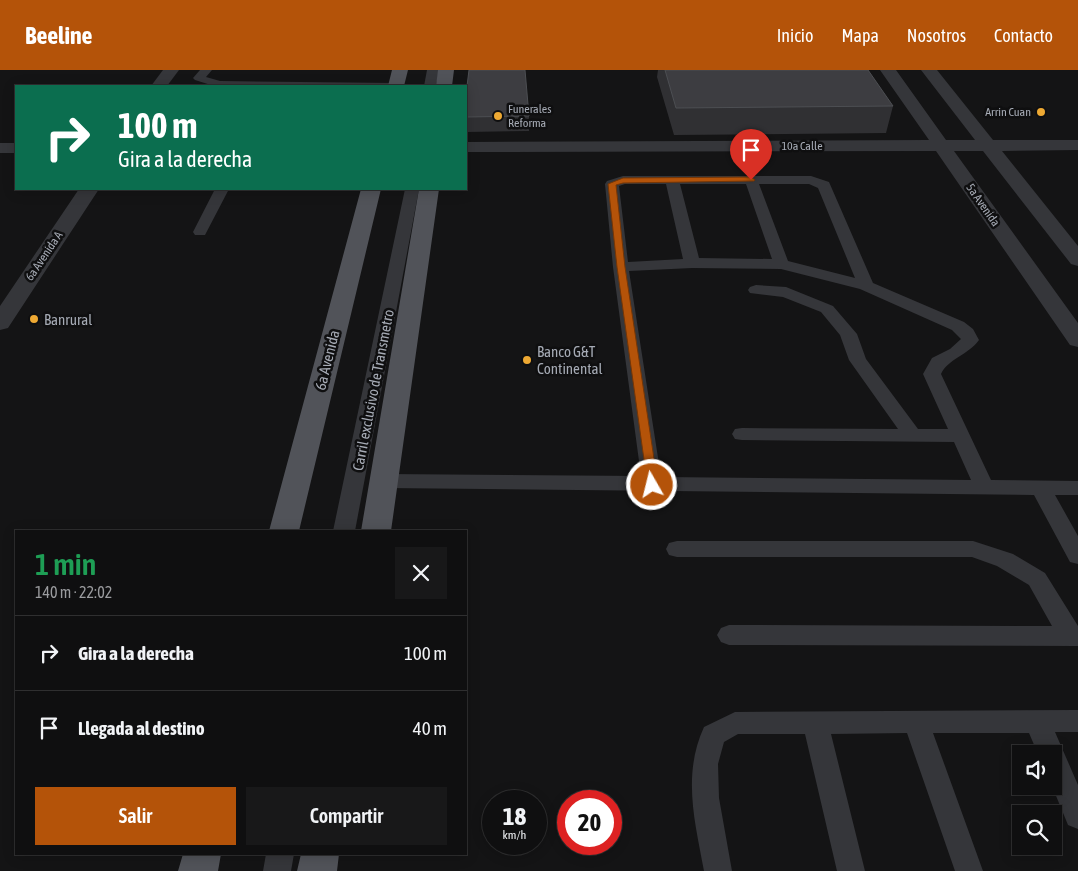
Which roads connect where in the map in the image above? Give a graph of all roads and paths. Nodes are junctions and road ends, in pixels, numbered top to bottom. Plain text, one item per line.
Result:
1 (171, 70) edge
2 (206, 70) edge
3 (400, 70) edge
4 (433, 70) edge
5 (446, 70) edge
6 (888, 70) edge
7 (930, 70) edge
8 (160, 85) edge
9 (308, 85) edge
10 (396, 85) edge
11 (430, 85) edge
12 (444, 85) edge
13 (941, 145) junction
14 (988, 145) junction
15 (1078, 145) edge
16 (467, 147) edge
17 (0, 148) edge
18 (15, 148) edge
19 (672, 180) junction
20 (751, 180) junction
21 (88, 190) edge
22 (221, 190) edge
23 (371, 190) edge
24 (412, 190) edge
25 (429, 190) edge
26 (200, 232) dead end
27 (1078, 260) edge
28 (692, 263) junction
29 (781, 264) junction
30 (621, 267) junction
31 (866, 286) junction
32 (756, 290) dead end
33 (0, 322) edge
34 (1078, 340) edge
35 (742, 434) dead end
36 (912, 436) junction
37 (960, 436) junction
38 (385, 481) junction
39 (652, 485) junction
40 (984, 487) junction
41 (1041, 488) junction
42 (1078, 488) edge
43 (284, 530) edge
44 (344, 530) edge
45 (376, 530) edge
46 (677, 550) dead end
47 (1078, 556) edge
48 (729, 635) dead end
49 (1074, 636) edge
50 (1078, 720) edge
51 (1037, 721) junction
52 (815, 722) junction
53 (916, 722) junction
54 (1047, 745) edge
55 (1062, 779) edge
56 (1078, 816) edge
57 (202, 855) edge
58 (280, 855) edge
59 (320, 855) edge
60 (198, 871) edge
61 (277, 871) edge
62 (318, 871) edge
63 (718, 871) edge
64 (851, 871) edge
65 (969, 871) edge

1 - 8 street
2 - 9 lane
3 - 10 main road
4 - 11 lane
5 - 12 main road
6 - 13 street, 5a Avenida
7 - 14 street
13 - 14 street, 10a Calle
13 - 16 street, 10a Calle
13 - 34 street, 5a Avenida
14 - 15 street, 10a Calle
14 - 27 street
17 - 18 street
19 - 20 lane
19 - 28 lane
19 - 30 lane
20 - 29 lane
20 - 31 lane
21 - 33 street, 6a Avenida A
22 - 26 lane
23 - 43 main road, 6a Avenida
24 - 44 lane, Carril exclusivo de Transmetro
25 - 38 main road
28 - 29 lane
28 - 30 lane
29 - 31 lane
30 - 39 lane
31 - 37 lane
32 - 36 lane
35 - 36 lane
36 - 37 lane
37 - 40 lane
38 - 39 lane
38 - 45 main road
39 - 40 lane
40 - 41 lane
41 - 42 lane
41 - 47 lane
46 - 49 lane
48 - 49 lane
50 - 51 lane
51 - 53 lane
51 - 54 lane
52 - 53 lane
52 - 63 lane
52 - 64 lane
53 - 65 lane
55 - 56 lane
57 - 60 main road
58 - 61 lane
59 - 62 main road

